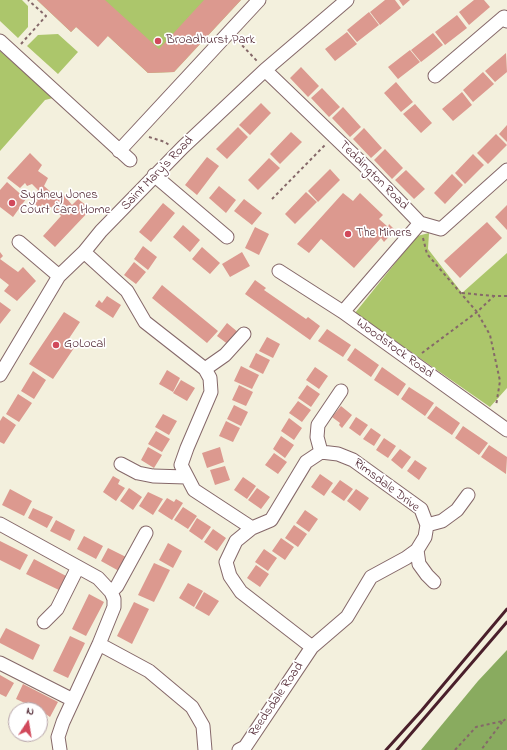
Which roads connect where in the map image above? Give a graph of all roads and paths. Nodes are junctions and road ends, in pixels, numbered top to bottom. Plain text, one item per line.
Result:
1 (28, 0) edge
2 (259, 0) edge
3 (346, 0) edge
4 (507, 21) edge
5 (237, 40) dead end
6 (0, 41) edge
7 (13, 52) junction
8 (265, 70) junction
9 (435, 76) dead end
10 (148, 136) dead end
11 (334, 136) junction
12 (119, 151) junction
13 (176, 153) junction
14 (130, 160) dead end
15 (507, 170) edge
16 (154, 175) junction
17 (272, 199) dead end
18 (420, 223) junction
19 (227, 237) dead end
20 (19, 242) dead end
21 (84, 252) junction
22 (279, 271) dead end
23 (59, 276) junction
24 (462, 293) dead end
25 (494, 296) junction
26 (507, 296) edge
27 (343, 312) junction
28 (476, 312) junction
29 (244, 334) dead end
30 (412, 361) junction
31 (205, 369) junction
32 (0, 374) edge
33 (341, 391) dead end
34 (492, 420) junction
35 (507, 430) edge
36 (321, 452) junction
37 (121, 464) dead end
38 (186, 477) junction
39 (468, 496) dead end
40 (0, 524) edge
41 (427, 525) junction
42 (252, 528) junction
43 (146, 533) dead end
44 (417, 550) junction
45 (78, 567) junction
46 (434, 582) dead end
47 (111, 592) junction
48 (44, 622) dead end
49 (99, 644) junction
50 (312, 647) junction
51 (0, 663) edge
52 (73, 700) junction
53 (507, 718) edge
54 (503, 721) junction
55 (59, 750) edge
56 (205, 750) edge
57 (239, 750) edge
58 (455, 750) edge
59 (480, 750) edge

1 - 7 path
2 - 12 street
3 - 8 street, Saint Mary's Road
4 - 9 street
5 - 8 path
6 - 7 street
7 - 12 street
8 - 11 street, Teddington Road
8 - 13 street, Saint Mary's Road
10 - 13 path
11 - 17 path
11 - 18 street, Teddington Road
12 - 14 street
13 - 16 street, Saint Mary's Road
15 - 18 street, Teddington Road
16 - 19 street
16 - 21 street, Saint Mary's Road
18 - 27 street
18 - 28 path
20 - 23 street
21 - 23 street, Saint Mary's Road
21 - 31 street
22 - 27 street, Woodstock Road
23 - 32 street, Saint Mary's Road
24 - 25 path
25 - 26 path
25 - 28 path
27 - 30 street, Woodstock Road
28 - 30 path
28 - 34 path
29 - 31 street
30 - 34 street, Woodstock Road
31 - 38 street
33 - 36 street
34 - 35 street, Woodstock Road
36 - 41 street, Rimsdale Drive
36 - 42 street
37 - 38 street
38 - 42 street
39 - 41 street
40 - 45 street
41 - 44 street, Rimsdale Drive
42 - 50 street
43 - 47 street
44 - 46 street
44 - 50 street, Rimsdale Drive
45 - 47 street
45 - 48 street
47 - 49 street
49 - 52 street
49 - 56 street
50 - 57 street, Reedsdale Road
51 - 52 street
52 - 55 street
53 - 54 path
54 - 58 path
54 - 59 path

